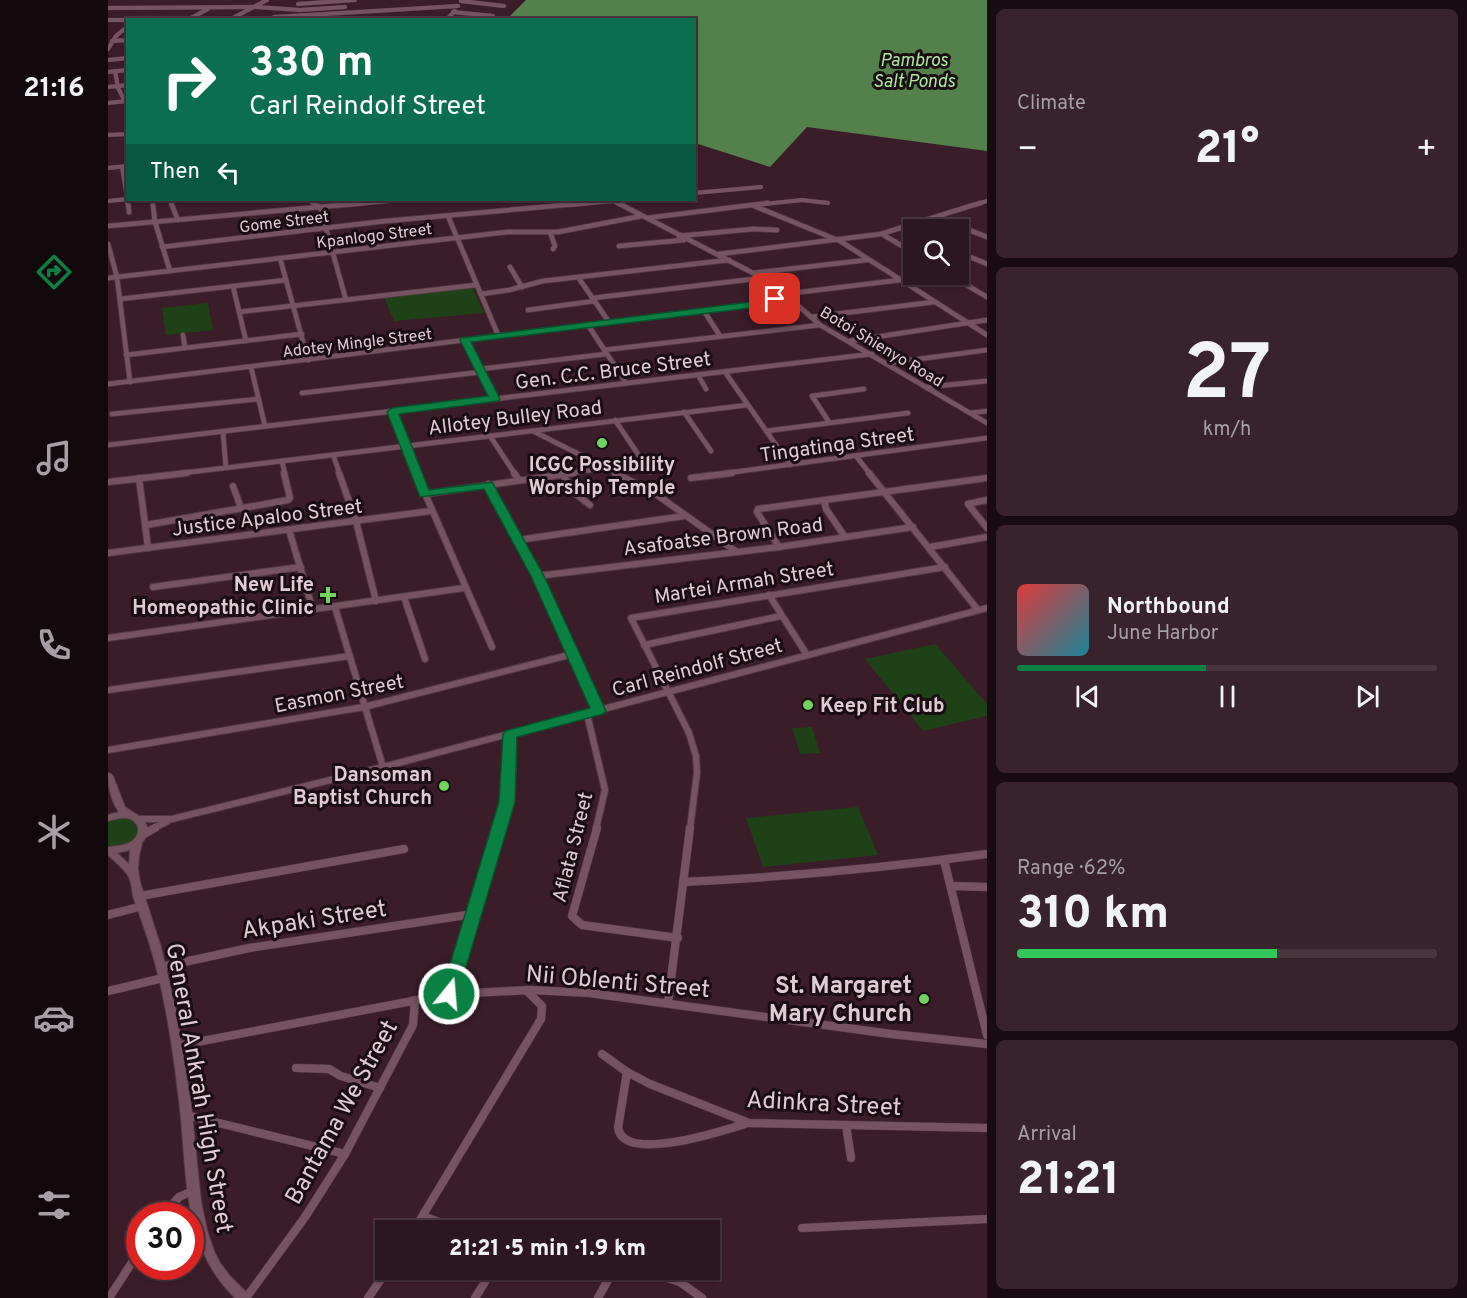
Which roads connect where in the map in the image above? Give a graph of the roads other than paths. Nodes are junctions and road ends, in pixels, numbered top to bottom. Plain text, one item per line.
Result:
1 (267, 0) edge
2 (305, 0) edge
3 (356, 0) edge
4 (461, 1) edge
5 (298, 4) junction
6 (458, 6) junction
7 (504, 6) dead end
8 (256, 7) junction
9 (345, 7) dead end
10 (108, 8) edge
11 (210, 8) junction
12 (290, 9) junction
13 (453, 12) junction
14 (493, 16) dead end
15 (191, 18) edge
16 (233, 18) edge
17 (272, 18) edge
18 (448, 18) edge
19 (126, 19) edge
20 (108, 20) edge
21 (126, 28) edge
22 (126, 40) edge
23 (110, 41) edge
24 (108, 49) edge
25 (126, 58) edge
26 (108, 60) edge
27 (126, 70) edge
28 (115, 71) junction
29 (108, 72) edge
30 (126, 85) edge
31 (115, 86) junction
32 (108, 87) edge
33 (126, 100) edge
34 (126, 101) edge
35 (108, 103) edge
36 (126, 134) edge
37 (108, 135) edge
38 (125, 167) edge
39 (108, 168) edge
40 (126, 184) edge
41 (761, 187) dead end
42 (696, 193) edge
43 (126, 200) edge
44 (108, 201) edge
45 (127, 201) edge
46 (170, 201) edge
47 (310, 201) edge
48 (389, 201) edge
49 (601, 201) edge
50 (613, 201) edge
51 (987, 201) edge
52 (828, 203) dead end
53 (153, 205) dead end
54 (754, 206) junction
55 (320, 207) junction
56 (129, 212) dead end
57 (448, 216) junction
58 (644, 217) junction
59 (936, 217) junction
60 (930, 219) edge
61 (178, 220) junction
62 (155, 222) junction
63 (108, 226) edge
64 (326, 228) junction
65 (903, 228) edge
66 (777, 230) dead end
67 (550, 232) junction
68 (881, 234) junction
69 (678, 236) junction
70 (457, 237) junction
71 (987, 237) edge
72 (686, 239) junction
73 (840, 241) junction
74 (108, 244) edge
75 (619, 246) dead end
76 (162, 247) junction
77 (903, 247) edge
78 (553, 249) dead end
79 (332, 252) junction
80 (718, 254) junction
81 (969, 257) edge
82 (280, 258) junction
83 (729, 260) junction
84 (868, 260) junction
85 (987, 264) edge
86 (510, 267) dead end
87 (170, 271) junction
88 (753, 273) junction
89 (117, 277) junction
90 (579, 277) junction
91 (108, 278) edge
92 (762, 278) junction
93 (286, 280) junction
94 (900, 280) junction
95 (476, 285) junction
96 (967, 285) edge
97 (233, 286) junction
98 (522, 286) junction
99 (481, 294) junction
100 (785, 294) junction
101 (987, 297) edge
102 (120, 299) junction
103 (594, 299) junction
104 (346, 300) junction
105 (934, 302) junction
106 (294, 306) junction
107 (528, 310) dead end
108 (704, 311) junction
109 (239, 312) junction
110 (811, 317) junction
111 (987, 320) edge
112 (609, 322) junction
113 (969, 324) junction
114 (588, 325) junction
115 (820, 325) junction
116 (302, 334) junction
117 (183, 335) dead end
118 (498, 335) junction
119 (987, 335) edge
120 (720, 336) junction
121 (465, 340) junction
122 (246, 341) junction
123 (849, 341) junction
124 (185, 348) junction
125 (987, 350) edge
126 (605, 352) junction
127 (872, 354) junction
128 (126, 355) junction
129 (308, 360) junction
130 (888, 363) junction
131 (250, 367) junction
132 (481, 370) junction
133 (725, 372) junction
134 (698, 375) junction
135 (987, 381) edge
136 (130, 382) junction
137 (626, 383) junction
138 (108, 384) edge
139 (928, 387) junction
140 (706, 389) dead end
141 (864, 389) dead end
142 (302, 393) dead end
143 (259, 399) junction
144 (495, 399) junction
145 (747, 405) junction
146 (987, 411) edge
147 (392, 412) junction
148 (684, 412) junction
149 (908, 413) dead end
150 (970, 413) junction
151 (112, 414) dead end
152 (615, 420) junction
153 (829, 422) junction
154 (987, 423) edge
155 (265, 426) junction
156 (532, 431) junction
157 (766, 431) junction
158 (224, 432) junction
159 (490, 436) junction
160 (987, 438) edge
161 (108, 445) edge
162 (405, 446) junction
163 (711, 452) dead end
164 (333, 455) junction
165 (856, 456) junction
166 (282, 461) junction
167 (790, 465) junction
168 (606, 467) junction
169 (226, 468) junction
170 (650, 472) dead end
171 (562, 474) junction
172 (139, 478) junction
173 (691, 478) dead end
174 (987, 478) edge
175 (519, 480) junction
176 (108, 482) edge
177 (488, 484) junction
178 (233, 486) dead end
179 (886, 492) junction
180 (425, 494) junction
181 (824, 500) junction
182 (987, 500) edge
183 (590, 506) dead end
184 (241, 508) junction
185 (430, 511) junction
186 (684, 516) junction
187 (356, 521) junction
188 (146, 525) junction
189 (913, 527) junction
190 (987, 528) edge
191 (290, 530) junction
192 (845, 537) junction
193 (987, 537) edge
194 (518, 540) junction
195 (779, 547) junction
196 (930, 547) junction
197 (148, 548) junction
198 (737, 552) junction
199 (108, 553) edge
200 (301, 567) junction
201 (945, 567) junction
202 (537, 576) junction
203 (153, 587) dead end
204 (464, 588) junction
205 (769, 595) junction
206 (404, 597) junction
207 (376, 601) junction
208 (335, 607) junction
209 (987, 608) edge
210 (313, 610) junction
211 (978, 610) junction
212 (780, 616) junction
213 (108, 638) edge
214 (644, 645) junction
215 (492, 647) dead end
216 (573, 654) junction
217 (807, 655) junction
218 (350, 656) junction
219 (425, 659) dead end
220 (108, 690) edge
221 (669, 692) junction
222 (364, 707) junction
223 (598, 711) junction
224 (587, 714) junction
225 (510, 734) junction
226 (108, 750) edge
227 (383, 767) junction
228 (108, 776) edge
229 (129, 815) junction
230 (108, 818) edge
231 (139, 819) junction
232 (172, 819) junction
233 (144, 834) junction
234 (137, 843) junction
235 (404, 849) dead end
236 (108, 850) edge
237 (987, 854) edge
238 (944, 860) junction
239 (133, 874) junction
240 (683, 882) junction
241 (951, 886) junction
242 (987, 887) edge
243 (142, 901) junction
244 (473, 914) junction
245 (108, 915) edge
246 (678, 938) junction
247 (162, 972) junction
248 (108, 991) edge
249 (527, 991) junction
250 (449, 994) junction
251 (415, 1000) junction
252 (668, 1003) junction
253 (987, 1035) edge
254 (987, 1044) edge
255 (176, 1046) junction
256 (602, 1054) dead end
257 (296, 1068) dead end
258 (627, 1072) junction
259 (380, 1088) junction
260 (186, 1115) junction
261 (749, 1123) junction
262 (846, 1125) junction
263 (987, 1128) edge
264 (345, 1154) junction
265 (851, 1158) dead end
266 (195, 1190) junction
267 (175, 1202) edge
268 (423, 1216) junction
269 (987, 1219) edge
270 (420, 1220) edge
271 (433, 1220) edge
272 (802, 1228) dead end
273 (126, 1271) edge
274 (380, 1280) edge
275 (486, 1280) edge
276 (608, 1280) edge
277 (676, 1280) edge
278 (108, 1298) edge
279 (245, 1298) edge
280 (368, 1298) edge
281 (475, 1298) edge
282 (598, 1298) edge
283 (702, 1298) edge

1 - 8 street
2 - 5 street
3 - 5 street
4 - 6 street
4 - 7 street
5 - 12 street
6 - 13 street
6 - 17 street
8 - 11 street
8 - 12 street
8 - 16 street
9 - 12 street
10 - 11 street
11 - 15 street
12 - 17 street
13 - 14 street
13 - 18 street
19 - 20 street
21 - 23 street
22 - 23 street
23 - 24 street
25 - 26 street
27 - 28 street
28 - 29 street
28 - 31 street
30 - 31 street
31 - 32 street
31 - 33 street
34 - 35 street
36 - 37 street
38 - 39 street
38 - 40 street
41 - 42 street
43 - 44 street
45 - 56 street
46 - 61 street
47 - 55 street
48 - 55 street
49 - 57 street, Gome Street
50 - 58 street, Botoi Shienyo Road
51 - 59 street
52 - 54 street, Kpanlogo Street
53 - 62 street
54 - 58 street, Kpanlogo Street
54 - 73 street
55 - 61 street
55 - 64 street
57 - 64 street, Gome Street
57 - 70 street
58 - 67 street, Kpanlogo Street
58 - 69 street, Botoi Shienyo Road
59 - 60 street
59 - 71 street
61 - 62 street
62 - 63 street
62 - 76 street
64 - 76 street, Gome Street
64 - 79 street
65 - 68 street
66 - 69 street
67 - 70 street, Kpanlogo Street
67 - 78 street
68 - 73 street
68 - 77 street
69 - 72 street, Botoi Shienyo Road
70 - 79 street, Kpanlogo Street
70 - 95 street
72 - 75 street
72 - 80 street, Botoi Shienyo Road
73 - 80 street
73 - 84 street
74 - 89 street
76 - 87 street
79 - 82 street, Kpanlogo Street
79 - 104 street
80 - 83 street, Botoi Shienyo Road
81 - 85 street
82 - 87 street, Kpanlogo Street
82 - 93 street
83 - 88 street, Botoi Shienyo Road
83 - 90 street
84 - 88 street
84 - 94 street
86 - 98 street
87 - 89 street, Kpanlogo Street
88 - 92 street, Botoi Shienyo Road
89 - 91 street, Kpanlogo Street
89 - 102 street
90 - 98 street
90 - 103 street
92 - 100 street, Botoi Shienyo Road
92 - 103 street
93 - 97 street
93 - 106 street
94 - 100 street, Adotey Mingle Street
94 - 105 street
95 - 99 street
95 - 104 street
96 - 101 street
97 - 102 street
97 - 109 street
98 - 99 street
99 - 118 street
100 - 108 street, Adotey Mingle Street
100 - 110 street, Botoi Shienyo Road
102 - 128 street
103 - 107 street
103 - 112 street
104 - 106 street
105 - 110 street
105 - 113 street
106 - 109 street
106 - 116 street
108 - 112 street, Adotey Mingle Street
108 - 120 street
109 - 122 street
110 - 115 street, Botoi Shienyo Road
111 - 113 street
112 - 114 street, Adotey Mingle Street
113 - 119 street
113 - 123 street
114 - 118 street, Adotey Mingle Street
114 - 126 street
115 - 120 street
115 - 123 street, Botoi Shienyo Road
116 - 122 street
116 - 129 street
117 - 124 street
118 - 121 street, Adotey Mingle Street
120 - 126 street
121 - 129 street, Adotey Mingle Street
121 - 132 street
122 - 124 street
123 - 127 street, Botoi Shienyo Road
124 - 128 street
125 - 130 street
126 - 132 street
126 - 137 street
127 - 130 street, Botoi Shienyo Road
127 - 133 street, Gen. C.C. Bruce Street
128 - 136 street
129 - 131 street, Adotey Mingle Street
130 - 139 street, Botoi Shienyo Road
131 - 136 street, Adotey Mingle Street
131 - 143 street
132 - 142 street
132 - 144 street
133 - 134 street, Gen. C.C. Bruce Street
133 - 145 street
134 - 137 street, Gen. C.C. Bruce Street
134 - 140 street
135 - 139 street
136 - 138 street, Adotey Mingle Street
137 - 144 street, Gen. C.C. Bruce Street
139 - 150 street, Botoi Shienyo Road
141 - 153 street
143 - 151 street
143 - 155 street
144 - 147 street, Gen. C.C. Bruce Street
145 - 148 street, Allotey Bulley Road
145 - 157 street
146 - 150 street
147 - 155 street, Gen. C.C. Bruce Street
147 - 162 street
148 - 152 street, Allotey Bulley Road
148 - 163 street
149 - 153 street
150 - 154 street, Botoi Shienyo Road
152 - 156 street, Allotey Bulley Road
152 - 170 street
153 - 157 street
155 - 158 street, Gen. C.C. Bruce Street
156 - 159 street, Allotey Bulley Road
156 - 168 street
157 - 167 street
158 - 161 street, Gen. C.C. Bruce Street
158 - 169 street
159 - 162 street, Allotey Bulley Road
159 - 175 street
160 - 165 street, Tingatinga Street
162 - 164 street, Allotey Bulley Road
162 - 180 street
164 - 166 street, Allotey Bulley Road
164 - 187 street
165 - 167 street, Tingatinga Street
165 - 179 street
166 - 169 street, Allotey Bulley Road
166 - 184 street
167 - 173 street, Tingatinga Street
168 - 171 street
168 - 186 street
169 - 172 street, Allotey Bulley Road
171 - 175 street
171 - 183 street
172 - 176 street, Allotey Bulley Road
172 - 188 street
174 - 179 street
175 - 177 street
177 - 180 street
177 - 194 street
178 - 184 street
179 - 181 street
179 - 189 street
180 - 185 street
181 - 192 street
181 - 195 street
182 - 190 street
184 - 188 street
185 - 187 street, Justice Apaloo Street
185 - 204 street
186 - 194 street
186 - 198 street
187 - 191 street, Justice Apaloo Street
187 - 207 street
188 - 197 street
189 - 192 street, Asafoatse Brown Road
189 - 196 street
191 - 197 street, Justice Apaloo Street
191 - 200 street
192 - 195 street, Asafoatse Brown Road
193 - 196 street
194 - 202 street
195 - 198 street, Asafoatse Brown Road
196 - 201 street
197 - 199 street, Justice Apaloo Street
198 - 202 street, Asafoatse Brown Road
200 - 203 street
200 - 210 street
201 - 205 street, Martei Armah Street
201 - 211 street
202 - 216 street
204 - 206 street
204 - 215 street
205 - 212 street
205 - 214 street, Martei Armah Street
206 - 207 street
206 - 219 street
207 - 208 street
208 - 210 street
208 - 218 street
209 - 211 street, Carl Reindolf Street
210 - 213 street
211 - 217 street, Carl Reindolf Street
212 - 214 street
212 - 217 street
214 - 221 street, Martei Armah Street
216 - 222 street, Easmon Street
216 - 223 street
217 - 221 street, Carl Reindolf Street
218 - 220 street
218 - 222 street
221 - 223 street, Carl Reindolf Street
221 - 240 street, Martei Armah Street
222 - 226 street, Easmon Street
222 - 227 street
223 - 224 street, Carl Reindolf Street
224 - 225 street, Carl Reindolf Street
224 - 246 street, Aflata Street
225 - 227 street, Carl Reindolf Street
225 - 244 street
227 - 232 street, Carl Reindolf Street
228 - 229 main road
229 - 230 main road
229 - 231 main road
231 - 232 street, Carl Reindolf Street
231 - 233 main road
232 - 233 street, Carl Reindolf Street
233 - 234 main road
234 - 236 main road
234 - 239 main road, General Ankrah High Street
235 - 243 street
236 - 239 main road, General Ankrah High Street
237 - 238 street
238 - 240 street
238 - 241 street
239 - 243 main road, General Ankrah High Street
240 - 246 street, Martei Armah Street
241 - 242 street
241 - 253 street
243 - 245 street
243 - 247 main road, General Ankrah High Street
244 - 247 street, Akpaki Street
244 - 250 street
246 - 252 street, Martei Armah Street
247 - 248 street, Akpaki Street
247 - 255 main road, General Ankrah High Street
249 - 250 street, Nii Oblenti Street
249 - 252 street, Nii Oblenti Street
249 - 268 street
250 - 251 street, Nii Oblenti Street
251 - 255 street, Nii Oblenti Street
251 - 259 street, Bantama We Street
252 - 254 street, Nii Oblenti Street
255 - 260 main road, General Ankrah High Street
256 - 258 street, Adinkra Street
257 - 259 street
258 - 261 street, Adinkra Street
258 - 261 street
259 - 264 street, Bantama We Street
260 - 264 street
260 - 266 main road, General Ankrah High Street
261 - 262 street, Adinkra Street
262 - 263 street, Adinkra Street
262 - 265 street
264 - 279 street, Bantama We Street
266 - 267 street
266 - 279 main road, General Ankrah High Street
268 - 270 street
268 - 271 street
269 - 272 street
273 - 278 street
274 - 280 street
275 - 281 street
276 - 282 street
277 - 283 street

